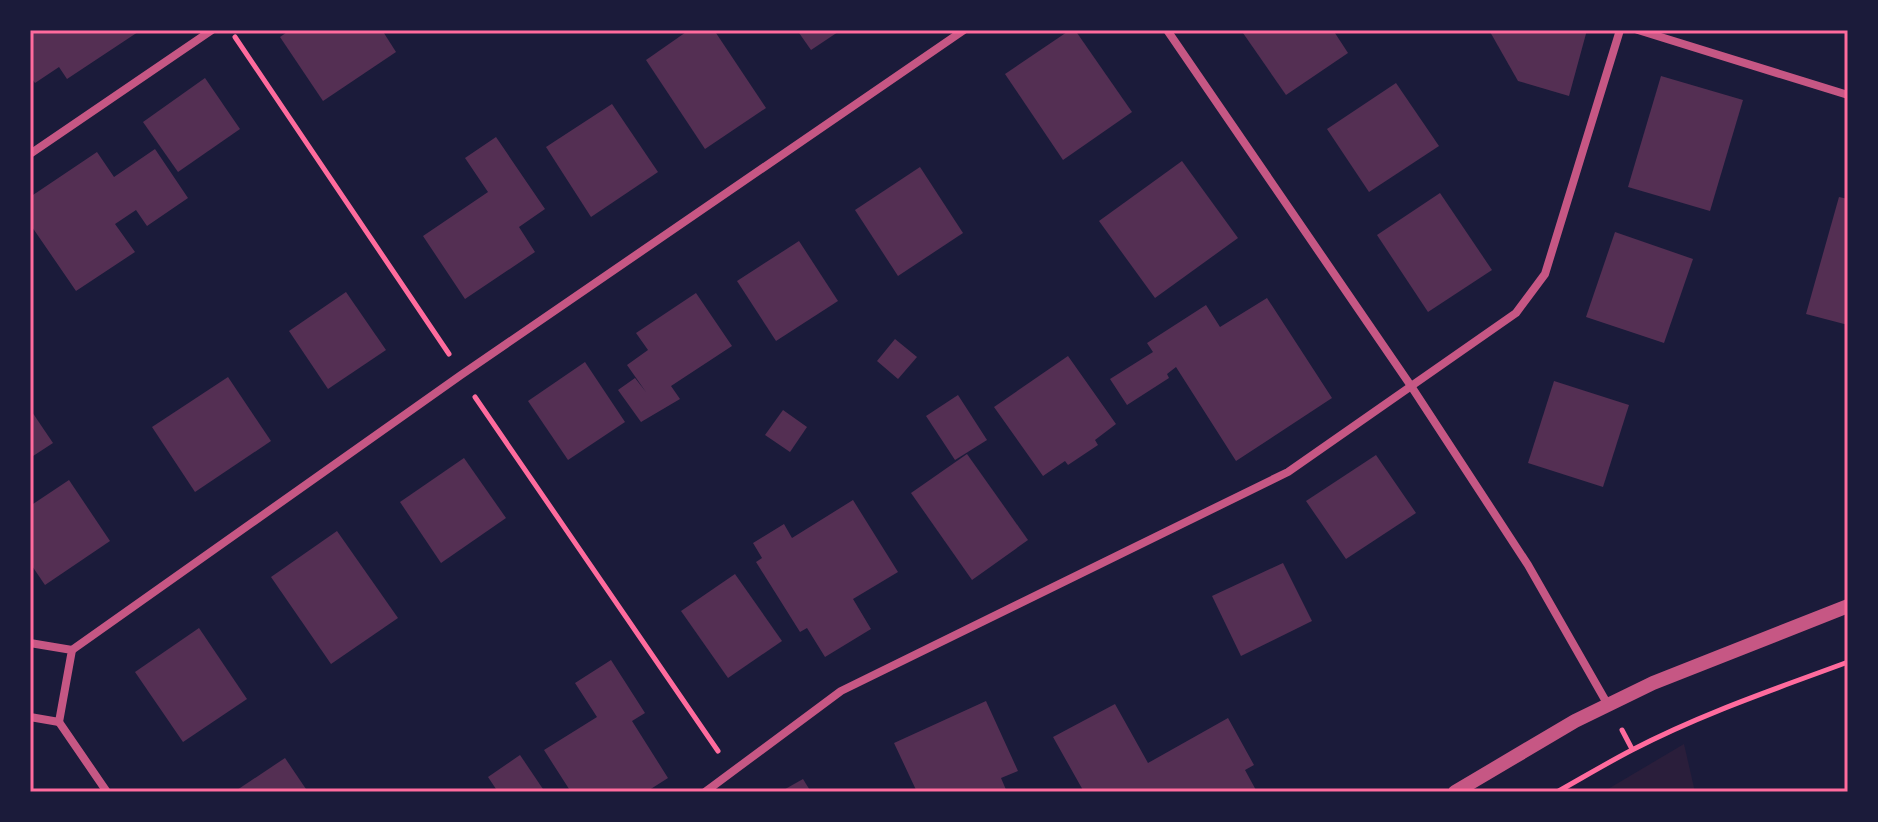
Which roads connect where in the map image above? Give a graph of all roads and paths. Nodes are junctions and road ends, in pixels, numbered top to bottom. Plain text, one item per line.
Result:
1 (212, 30) edge
2 (230, 30) edge
3 (964, 30) edge
4 (1167, 30) edge
5 (1620, 30) edge
6 (1638, 30) edge
7 (1848, 95) edge
8 (30, 154) edge
9 (447, 351) dead end
10 (1411, 386) junction
11 (480, 405) dead end
12 (1848, 606) edge
13 (30, 643) edge
14 (72, 650) junction
15 (1848, 662) edge
16 (1608, 705) junction
17 (30, 717) edge
18 (59, 722) junction
19 (733, 772) junction
20 (107, 792) edge
21 (705, 792) edge
22 (1455, 792) edge
23 (1557, 792) edge

1 - 8 street
2 - 9 path
3 - 14 street
4 - 10 street
5 - 10 street
6 - 7 street
10 - 16 street
10 - 19 street
11 - 19 path
12 - 16 street
13 - 14 street
14 - 18 street
15 - 23 path
16 - 22 street
17 - 18 street
18 - 20 street
19 - 21 street

